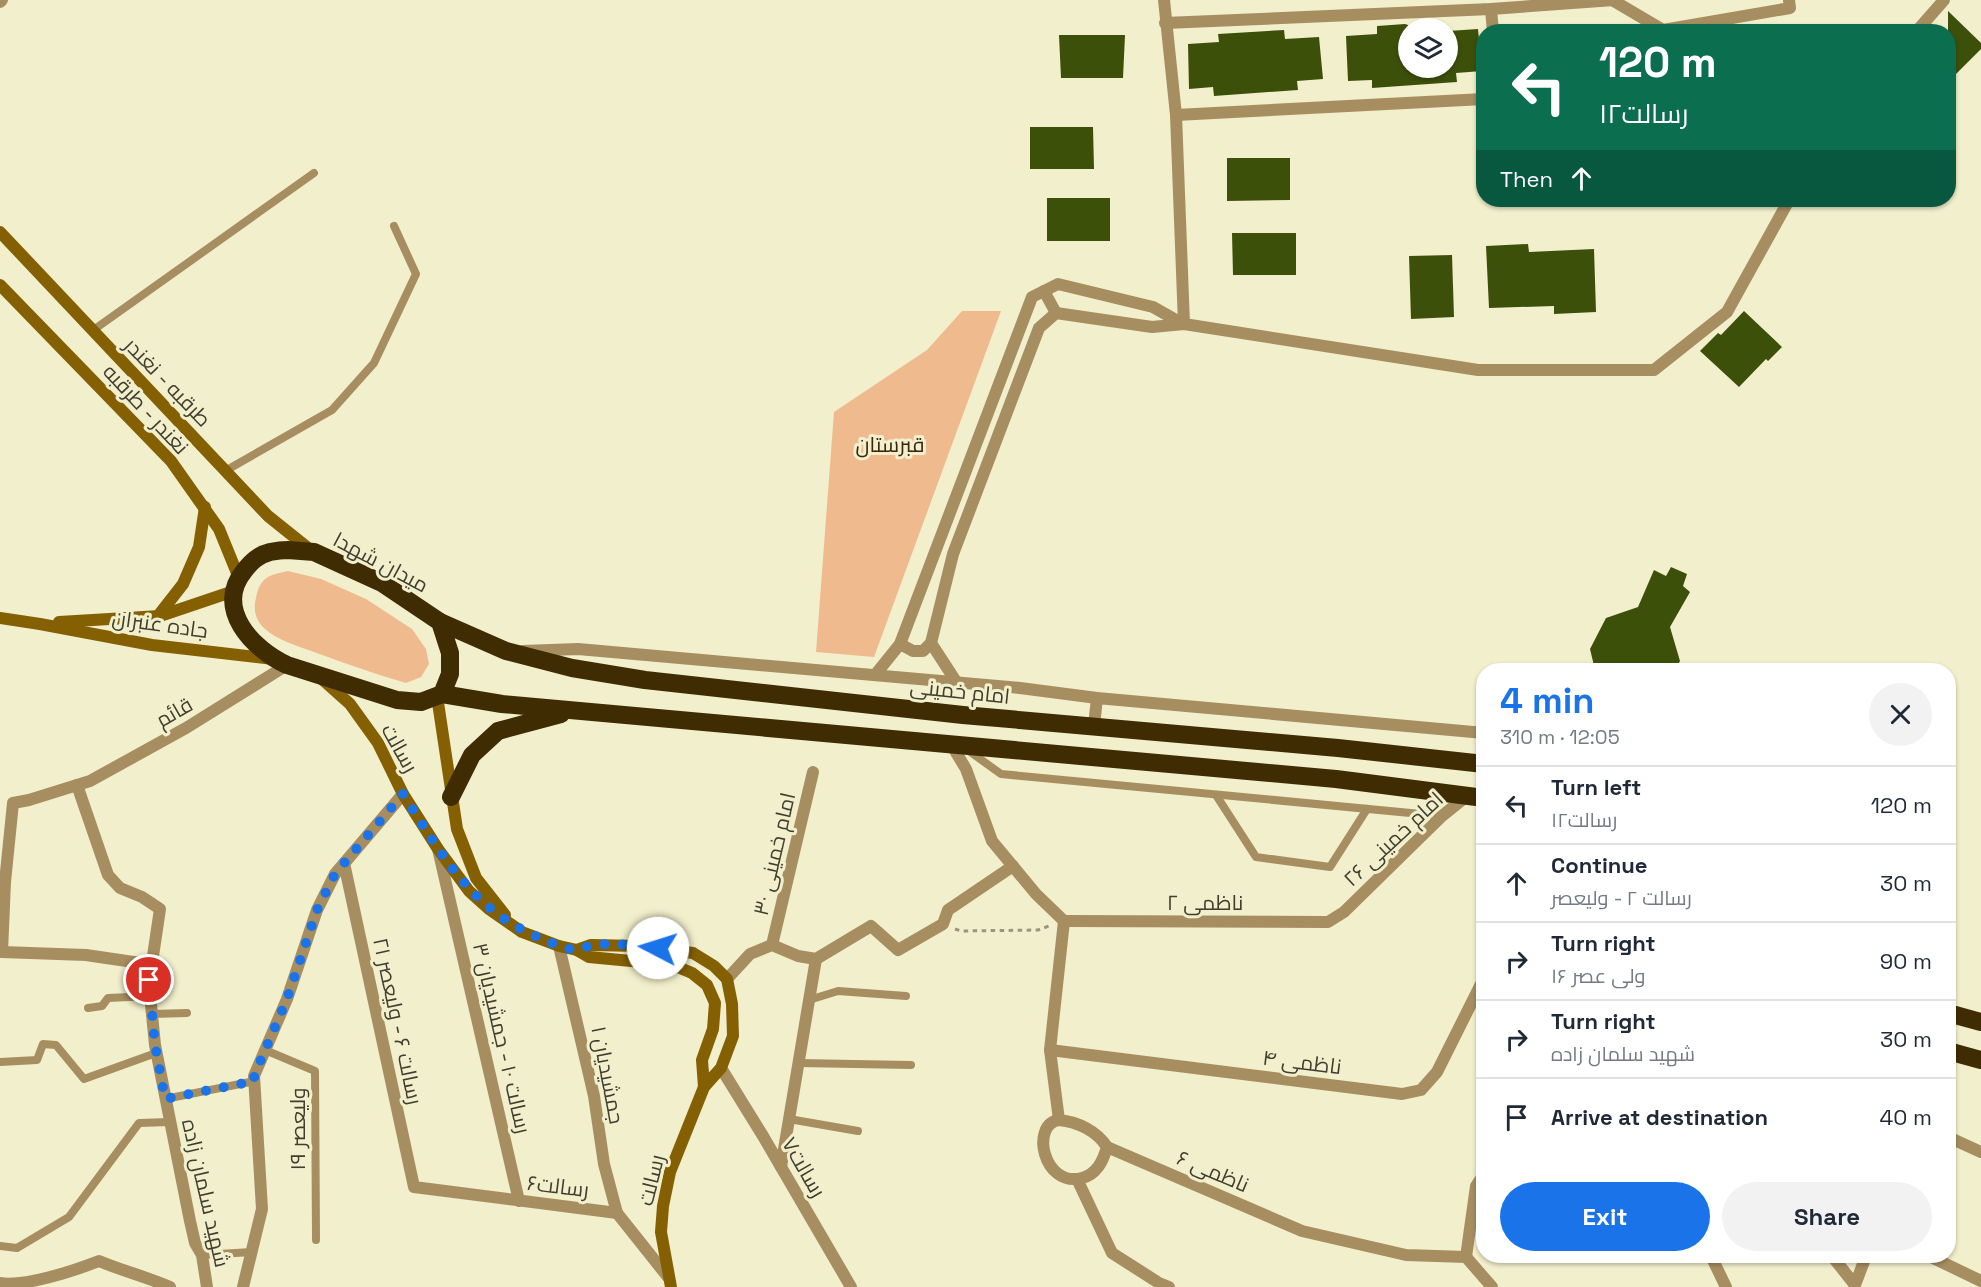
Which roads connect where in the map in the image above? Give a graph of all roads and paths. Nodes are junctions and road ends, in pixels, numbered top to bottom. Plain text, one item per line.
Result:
1 (1164, 0) edge
2 (1614, 0) edge
3 (1789, 0) edge
4 (1944, 0) edge
5 (1491, 9) junction
6 (1165, 23) junction
7 (1492, 24) edge
8 (1653, 24) edge
9 (1698, 24) edge
10 (1923, 24) edge
11 (1476, 99) edge
12 (1176, 115) junction
13 (314, 173) dead end
14 (1785, 207) edge
15 (394, 226) dead end
16 (0, 232) edge
17 (0, 285) edge
18 (1044, 291) junction
19 (1056, 313) junction
20 (1184, 324) junction
21 (92, 331) junction
22 (225, 471) junction
23 (205, 507) junction
24 (314, 552) junction
25 (236, 584) junction
26 (158, 616) junction
27 (0, 618) edge
28 (440, 621) junction
29 (40, 624) junction
30 (932, 643) junction
31 (900, 644) junction
32 (506, 651) junction
33 (280, 662) junction
34 (875, 675) junction
35 (319, 676) junction
36 (957, 683) junction
37 (439, 695) junction
38 (1097, 698) junction
39 (572, 711) junction
40 (1094, 726) junction
41 (1476, 732) edge
42 (956, 744) junction
43 (1476, 762) edge
44 (813, 772) dead end
45 (77, 785) junction
46 (403, 794) junction
47 (1216, 795) junction
48 (1476, 796) edge
49 (450, 797) junction
50 (1367, 809) junction
51 (1442, 816) junction
52 (438, 849) junction
53 (344, 863) junction
54 (1013, 866) junction
55 (1344, 912) joint
56 (1064, 921) junction
57 (511, 923) junction
58 (943, 924) junction
59 (772, 945) junction
60 (559, 946) junction
61 (577, 950) junction
62 (816, 959) junction
63 (147, 964) junction
64 (727, 980) junction
65 (1476, 994) edge
66 (150, 996) junction
67 (906, 996) dead end
68 (809, 1000) junction
69 (88, 1008) dead end
70 (188, 1012) dead end
71 (152, 1014) junction
72 (1956, 1015) edge
73 (1981, 1022) edge
74 (265, 1050) junction
75 (1050, 1050) junction
76 (156, 1053) junction
77 (1956, 1053) edge
78 (1981, 1060) edge
79 (0, 1062) edge
80 (799, 1063) junction
81 (911, 1065) dead end
82 (721, 1068) junction
83 (255, 1081) junction
84 (704, 1087) junction
85 (165, 1099) junction
86 (789, 1119) junction
87 (1059, 1120) junction
88 (170, 1122) junction
89 (858, 1131) dead end
90 (1956, 1141) edge
91 (1107, 1147) junction
92 (1981, 1152) edge
93 (781, 1167) junction
94 (1077, 1179) junction
95 (1476, 1186) edge
96 (414, 1187) joint
97 (519, 1201) junction
98 (618, 1213) junction
99 (316, 1240) dead end
100 (0, 1246) edge
101 (252, 1252) junction
102 (202, 1255) junction
103 (1466, 1257) junction
104 (1714, 1263) edge
105 (1838, 1263) edge
106 (1863, 1263) edge
107 (1944, 1263) edge
108 (1981, 1281) edge
109 (669, 1282) edge
110 (0, 1283) edge
111 (170, 1287) edge
112 (207, 1287) edge
113 (243, 1287) edge
114 (851, 1287) edge
115 (1169, 1287) edge
116 (1491, 1287) edge
117 (1726, 1287) edge

1 - 6 street
2 - 5 street
2 - 8 street
3 - 9 street
4 - 10 street
5 - 6 street
5 - 7 street
6 - 12 street
11 - 12 street
12 - 20 street
13 - 21 lane
14 - 20 street
15 - 22 lane
16 - 21 street, طرقبه - نغندر
17 - 23 street, نغندر - طرقبه
18 - 19 street
18 - 20 street
18 - 31 street
19 - 20 street
19 - 30 street
21 - 22 street, طرقبه - نغندر
22 - 24 street, طرقبه - نغندر
23 - 25 street, نغندر - طرقبه
23 - 26 street
24 - 25 highway, میدان شهدا
24 - 28 highway, میدان شهدا
25 - 26 street, جاده عنبران
25 - 33 highway
26 - 29 street, جاده عنبران
27 - 29 street, جاده عنبران
28 - 32 highway, امام خمینی
28 - 37 highway, میدان شهدا
29 - 33 street, جاده عنبران
30 - 31 street
30 - 36 street
31 - 34 street
32 - 34 street
32 - 40 highway, امام خمینی
33 - 35 highway
33 - 45 street, قائم
34 - 36 street
35 - 37 highway
35 - 46 street, رسالت
36 - 38 street
37 - 39 highway
37 - 49 street, رسالت
38 - 40 street
38 - 41 street
39 - 42 highway
39 - 49 highway
40 - 43 highway, امام خمینی
42 - 47 lane
42 - 48 highway
42 - 54 street
44 - 59 street, امام خمینی ۳۰
45 - 63 street, شهید سلمان زاده
45 - 63 street, قائم
46 - 52 street, رسالت
46 - 53 street
47 - 50 lane
47 - 50 lane
48 - 51 street, امام خمینی ۲۶
49 - 57 street, رسالت
50 - 51 lane
51 - 55 street, امام خمینی ۲۶
52 - 57 street, رسالت
52 - 97 street, رسالت ۱۰ - جمشیدیان ۳
53 - 74 street
53 - 96 street, رسالت ۶ - ولیعصر ۲۱
54 - 56 street
54 - 58 street
55 - 56 street, ناظمی ۲
56 - 58 path
56 - 75 street
57 - 60 street, رسالت
58 - 62 street
59 - 62 street
59 - 64 street
60 - 61 street, رسالت
60 - 98 street, جمشیدیان ۱
61 - 64 street, رسالت
61 - 84 street, رسالت
62 - 68 street
63 - 66 street, شهید سلمان زاده
64 - 82 street, رسالت
65 - 75 street, ناظمی ۴
66 - 69 lane
66 - 71 street, شهید سلمان زاده
67 - 68 lane
68 - 80 street
70 - 71 lane
71 - 76 street, شهید سلمان زاده
72 - 73 highway
74 - 83 street
74 - 99 lane, ولیعصر ۱۹
75 - 87 street
76 - 79 lane
76 - 85 street, شهید سلمان زاده
77 - 78 highway
80 - 81 lane
80 - 86 street
82 - 84 street, رسالت
82 - 93 street, رسالت۷
83 - 85 lane
83 - 101 street
84 - 109 street, رسالت
85 - 88 street, شهید سلمان زاده
86 - 89 lane
86 - 93 street
87 - 91 street
87 - 94 street
88 - 100 lane
88 - 102 street, شهید سلمان زاده
90 - 92 street
91 - 94 street
91 - 103 street, ناظمی ۶
93 - 114 street, رسالت۷
94 - 115 street
95 - 103 street
96 - 97 street, رسالت۶
97 - 98 street, رسالت۶
98 - 109 street
101 - 102 lane
101 - 113 street
102 - 112 street, شهید سلمان زاده
103 - 116 street
104 - 117 street
105 - 106 street
107 - 108 street
110 - 111 street

